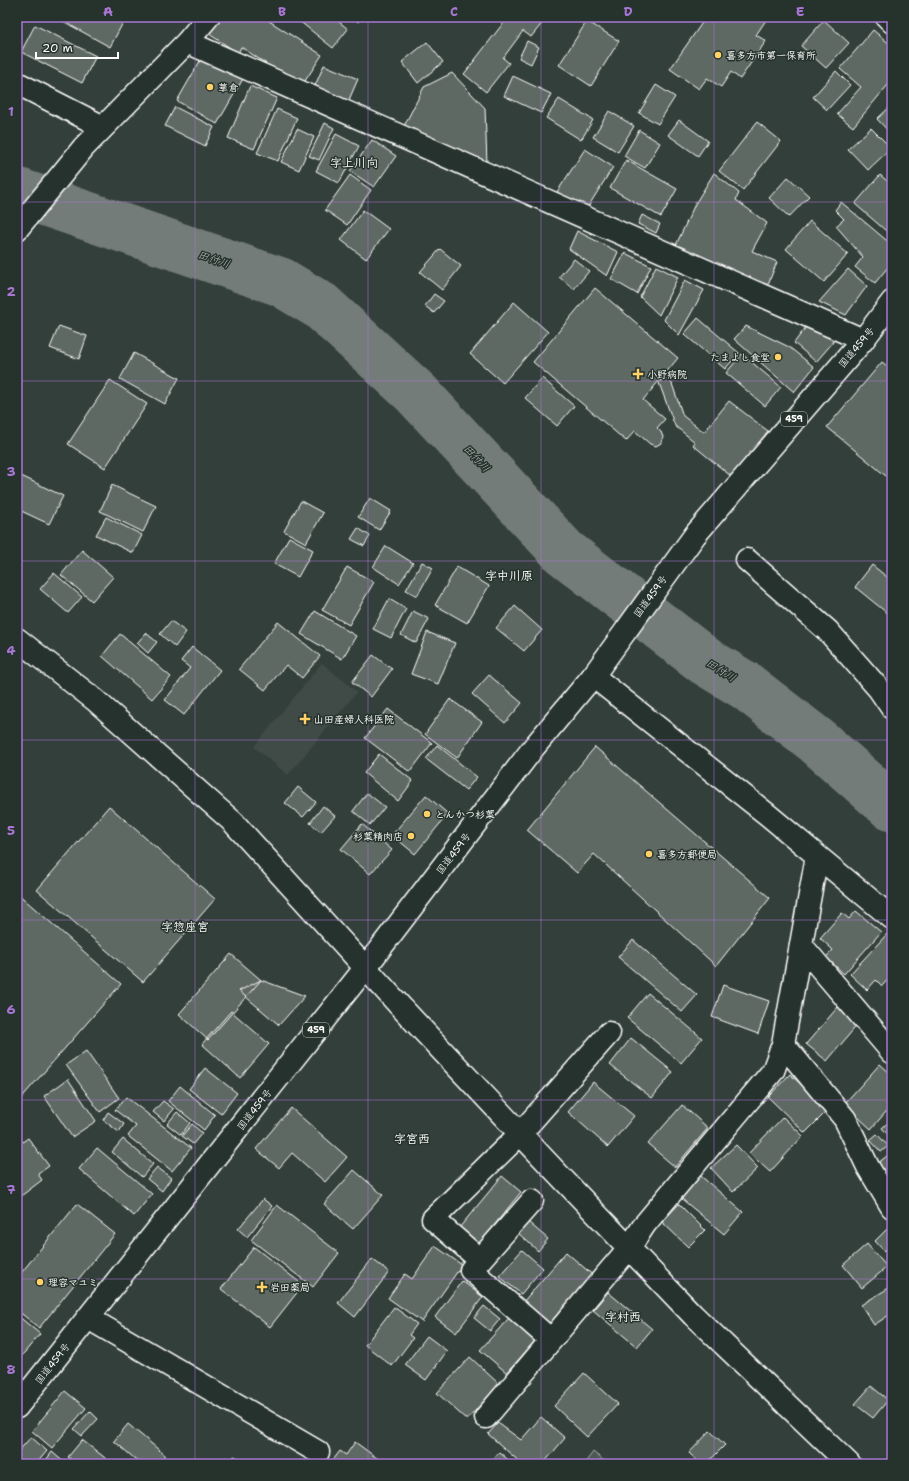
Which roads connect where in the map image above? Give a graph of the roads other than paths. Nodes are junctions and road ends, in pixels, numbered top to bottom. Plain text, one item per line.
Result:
1 (208, 17) edge
2 (887, 17) edge
3 (892, 22) edge
4 (187, 42) junction
5 (17, 83) edge
6 (103, 127) junction
7 (17, 229) edge
8 (892, 302) edge
9 (863, 340) junction
10 (747, 560) dead end
11 (17, 639) edge
12 (593, 676) junction
13 (892, 708) edge
14 (817, 856) junction
15 (892, 918) edge
16 (801, 945) junction
17 (366, 967) junction
18 (609, 1033) dead end
19 (783, 1044) junction
20 (892, 1052) edge
21 (520, 1134) junction
22 (532, 1201) dead end
23 (892, 1207) edge
24 (629, 1248) junction
25 (480, 1260) junction
26 (95, 1322) dead end
27 (551, 1340) junction
28 (17, 1407) edge
29 (486, 1417) dead end
30 (318, 1452) dead end
31 (849, 1464) edge

1 - 4 main road
2 - 3 main road
4 - 6 main road
4 - 9 main road
5 - 6 main road
6 - 7 main road
8 - 9 main road, 国道459号 / 459
9 - 12 main road, 国道459号 / 459
10 - 13 main road
11 - 17 main road
12 - 14 main road
12 - 17 main road, 国道459号 / 459
14 - 15 main road
14 - 16 main road
16 - 19 main road
16 - 20 main road
17 - 21 main road
17 - 28 main road, 国道459号 / 459
18 - 21 main road
19 - 23 main road
19 - 24 main road
21 - 24 main road
21 - 25 main road
22 - 25 main road
24 - 27 main road
24 - 31 main road
25 - 27 main road
26 - 30 main road
27 - 29 main road

